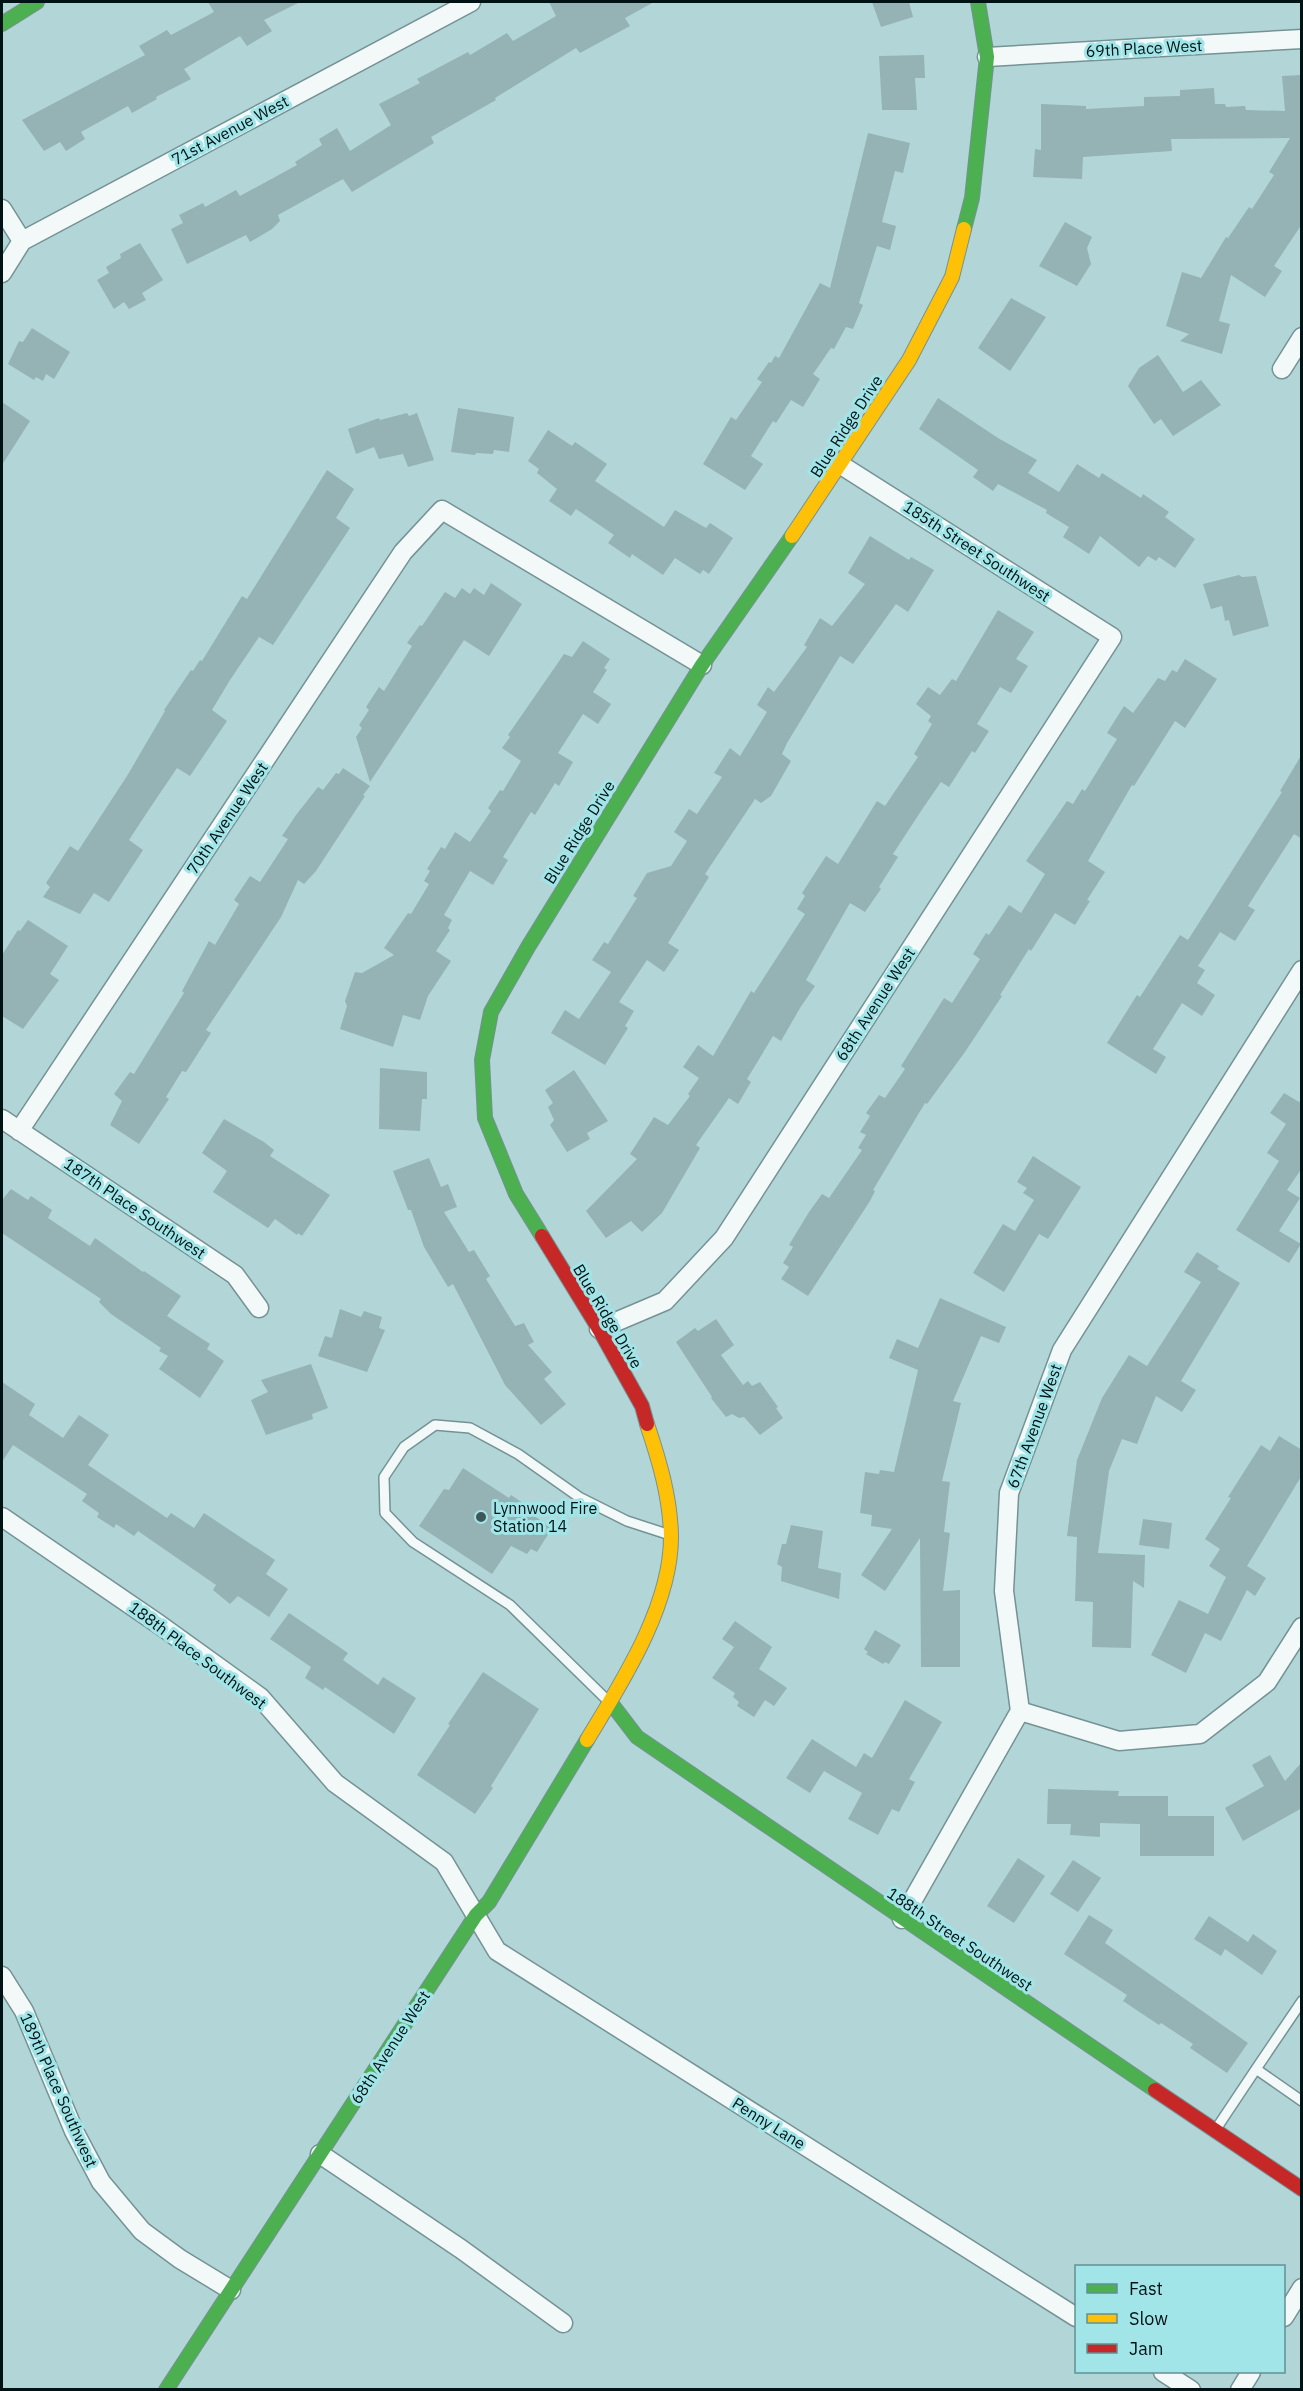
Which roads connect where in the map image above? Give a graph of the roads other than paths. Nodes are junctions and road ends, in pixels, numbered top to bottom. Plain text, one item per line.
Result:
1 (36, 2) edge
2 (471, 2) edge
3 (978, 2) edge
4 (2, 24) edge
5 (1302, 39) edge
6 (987, 57) junction
7 (2, 209) edge
8 (22, 241) junction
9 (2, 273) edge
10 (1302, 337) edge
11 (1282, 369) dead end
12 (841, 465) junction
13 (1112, 638) joint
14 (702, 665) junction
15 (1302, 970) edge
16 (2, 1119) edge
17 (19, 1131) junction
18 (260, 1308) dead end
19 (599, 1329) junction
20 (2, 1516) edge
21 (671, 1536) junction
22 (1302, 1628) edge
23 (611, 1704) junction
24 (1020, 1711) junction
25 (476, 1915) junction
26 (902, 1919) junction
27 (2, 1976) edge
28 (1302, 2001) edge
29 (1256, 2069) junction
30 (1302, 2101) edge
31 (1215, 2130) junction
32 (320, 2154) junction
33 (1302, 2189) edge
34 (1302, 2288) edge
35 (231, 2290) junction
36 (1285, 2315) edge
37 (1075, 2316) edge
38 (562, 2322) dead end
39 (1165, 2373) edge
40 (1250, 2373) edge
41 (166, 2390) edge
42 (1191, 2390) edge
43 (1240, 2390) edge

1 - 4 street
2 - 8 street, 71st Avenue West
3 - 6 street, Blue Ridge Drive
5 - 6 street, 69th Place West
6 - 12 street, Blue Ridge Drive
7 - 8 street
8 - 9 street, 71st Avenue West
10 - 11 street
12 - 13 street, 185th Street Southwest
12 - 14 street, Blue Ridge Drive
13 - 19 street, 68th Avenue West
14 - 17 street, 70th Avenue West
14 - 19 street, Blue Ridge Drive
15 - 24 street, 67th Avenue West
16 - 17 street, 187th Place Southwest
17 - 18 street, 187th Place Southwest
19 - 21 street, Blue Ridge Drive
20 - 25 street, 188th Place Southwest
21 - 23 street, Blue Ridge Drive
21 - 23 lane
22 - 24 street
23 - 25 street, 68th Avenue West
23 - 26 street, 188th Street Southwest
24 - 26 street
25 - 32 street, 68th Avenue West
25 - 37 street, Penny Lane
26 - 31 street, 188th Street Southwest
27 - 35 street, 189th Place Southwest
28 - 29 lane
29 - 30 lane
29 - 31 lane
31 - 33 street, 188th Street Southwest
32 - 35 street, 68th Avenue West
32 - 38 street
34 - 36 street
35 - 41 street, 68th Avenue West
39 - 42 street
40 - 43 street

